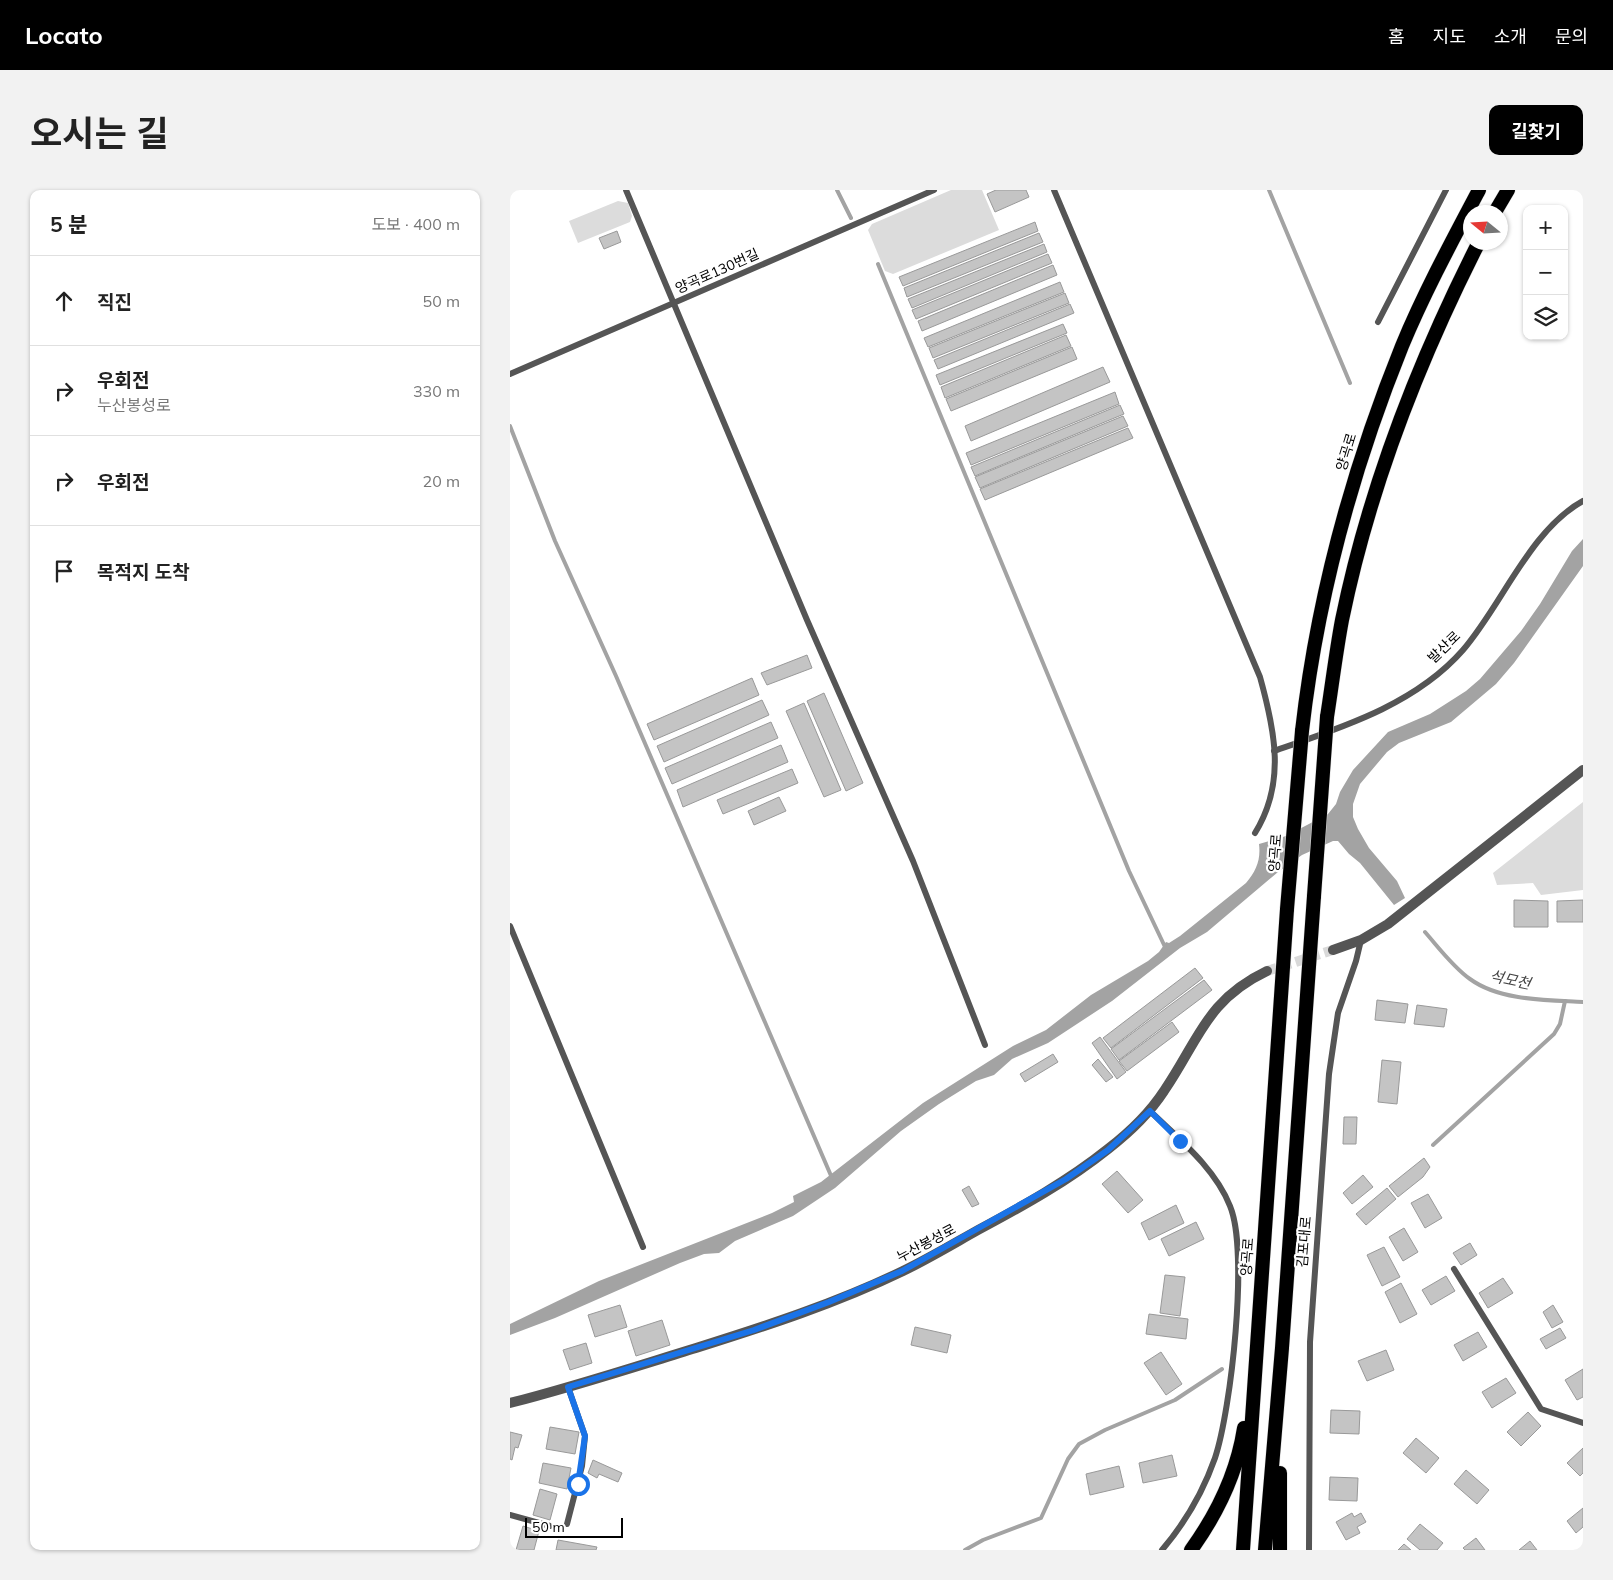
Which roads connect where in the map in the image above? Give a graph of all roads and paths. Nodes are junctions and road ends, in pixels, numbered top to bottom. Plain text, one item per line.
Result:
1 (626, 190) edge
2 (934, 190) edge
3 (1054, 190) edge
4 (1446, 190) edge
5 (1480, 190) edge
6 (1508, 190) edge
7 (1499, 205) edge
8 (1475, 250) edge
9 (674, 304) junction
10 (1378, 322) dead end
11 (510, 374) edge
12 (1583, 501) edge
13 (1274, 751) junction
14 (1583, 770) edge
15 (1255, 833) dead end
16 (510, 926) edge
17 (1361, 940) junction
18 (1333, 950) tunnel mouth
19 (1267, 971) tunnel mouth
20 (985, 1045) dead end
21 (1150, 1111) junction
22 (643, 1247) dead end
23 (1454, 1269) dead end
24 (1260, 1306) junction
25 (1282, 1348) junction
26 (568, 1387) junction
27 (510, 1403) edge
28 (1583, 1423) edge
29 (510, 1516) edge
30 (568, 1524) dead end
31 (550, 1526) dead end
32 (1162, 1550) edge
33 (1191, 1550) edge
34 (1243, 1550) edge
35 (1265, 1550) edge
36 (1280, 1550) edge
37 (1309, 1550) edge

1 - 9 lane
2 - 9 lane, 양곡로130번길
3 - 13 lane
4 - 10 lane
5 - 24 highway, 양곡로, bridge
6 - 7 highway
8 - 25 highway, bridge
9 - 11 lane, 양곡로130번길
9 - 20 lane
12 - 13 lane, 발산로
13 - 15 lane
14 - 17 street
16 - 22 lane
17 - 18 street
17 - 37 lane, 김포대로
19 - 21 street, 누산봉성로
21 - 26 street, 누산봉성로
21 - 32 lane
23 - 28 lane
24 - 33 highway
24 - 34 highway, 양곡로
25 - 35 highway
25 - 36 highway
26 - 27 street, 누산봉성로
26 - 30 lane
29 - 31 lane

